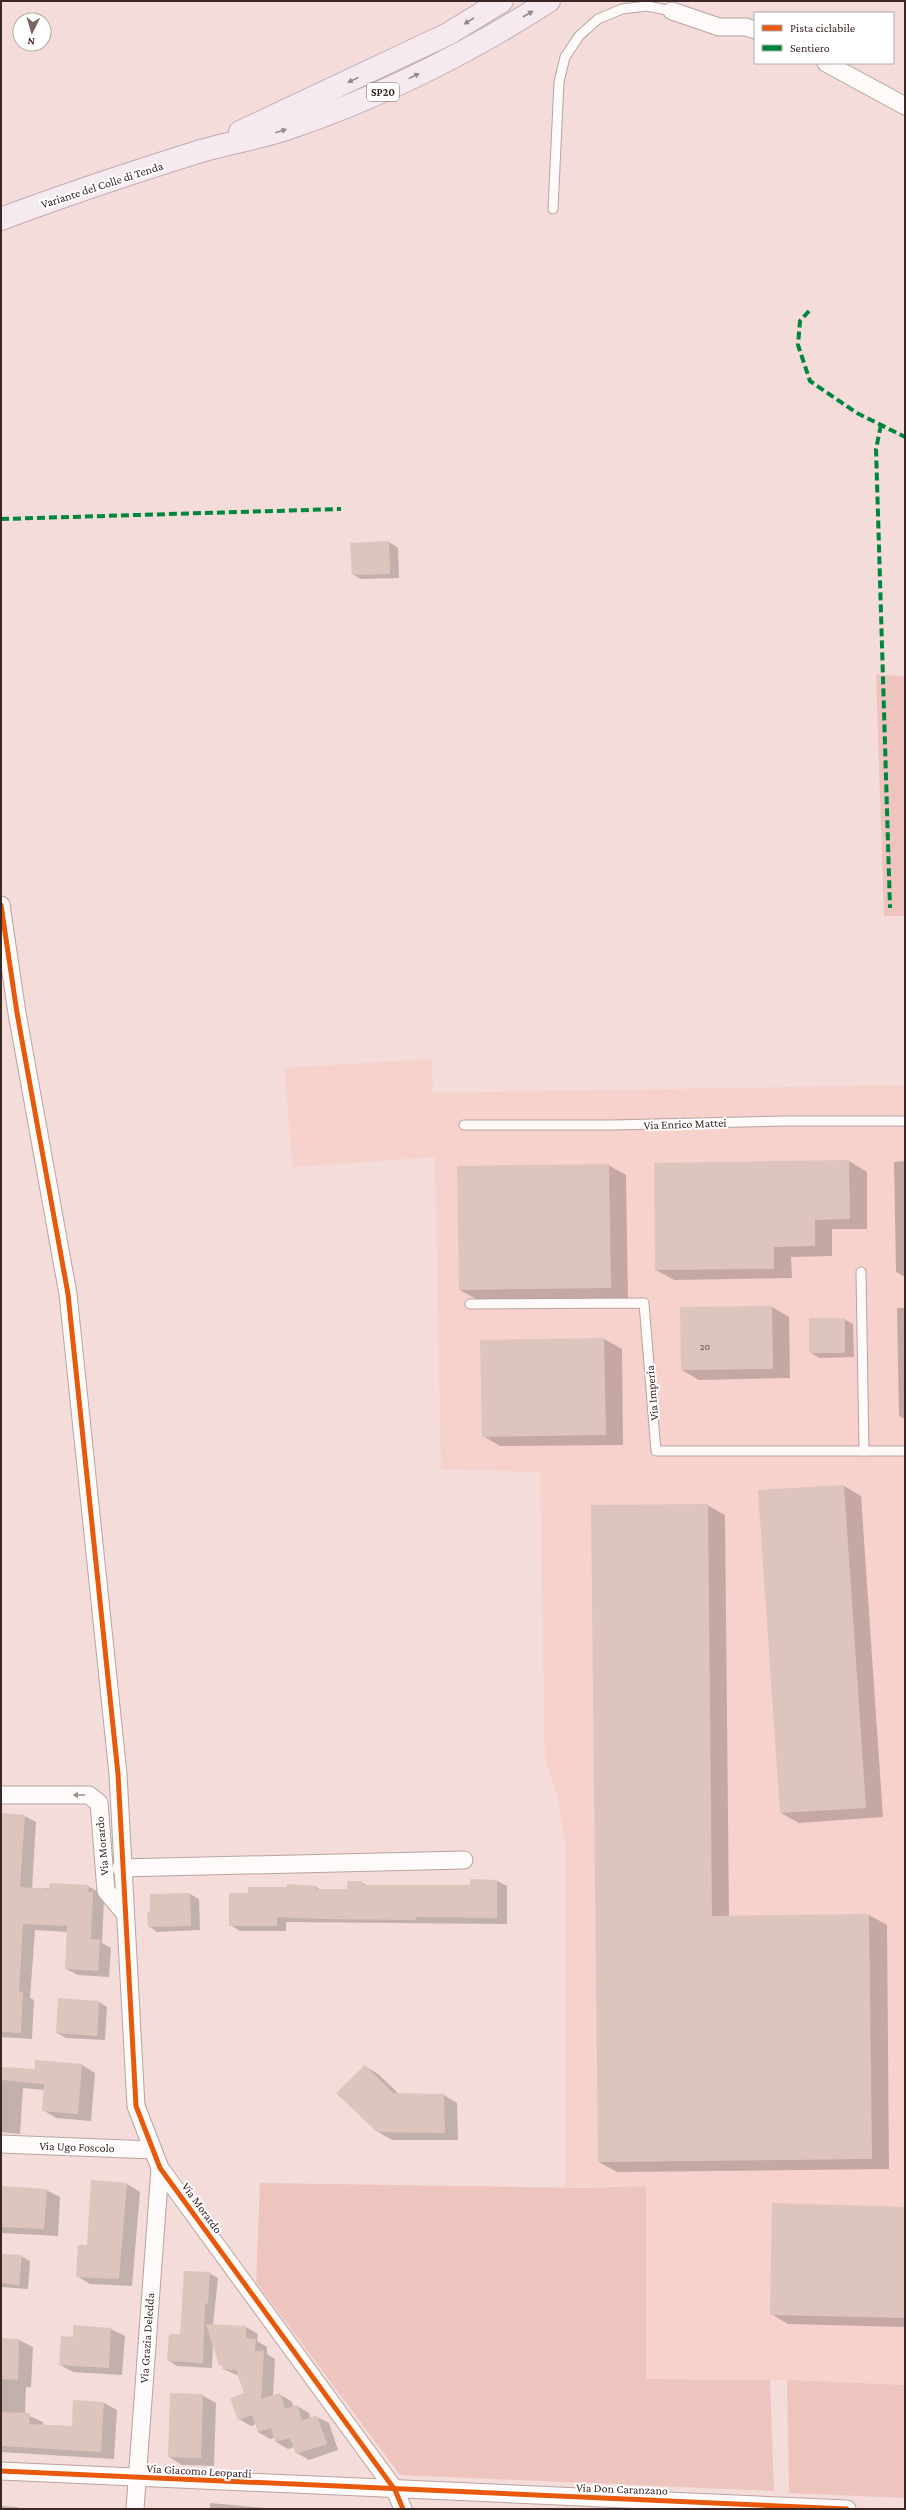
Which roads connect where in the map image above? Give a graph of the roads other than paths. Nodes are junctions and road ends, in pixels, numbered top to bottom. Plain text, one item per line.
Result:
1 (502, 1) edge
2 (549, 1) edge
3 (672, 11) joint
4 (754, 30) edge
5 (828, 64) edge
6 (905, 106) edge
7 (203, 151) junction
8 (553, 209) dead end
9 (1, 219) edge
10 (1, 905) edge
11 (905, 1122) edge
12 (464, 1125) dead end
13 (861, 1272) dead end
14 (470, 1304) dead end
15 (864, 1451) junction
16 (905, 1451) edge
17 (1, 1795) edge
18 (464, 1860) dead end
19 (121, 1868) junction
20 (123, 1911) junction
21 (1, 2144) edge
22 (153, 2150) junction
23 (160, 2168) junction
24 (1, 2471) edge
25 (136, 2478) junction
26 (395, 2490) junction
27 (135, 2509) edge
28 (404, 2509) edge
29 (847, 2509) edge

1 -> 7 main road, SP20
7 -> 2 main road, SP20
3 - 4 street
3 - 8 lane
5 - 6 street
7 - 9 main road, Variante del Colle di Tenda / SP20
10 - 19 street, Via Morardo
11 - 12 lane, Via Enrico Mattei
13 - 15 lane
14 - 15 lane, Via Imperia
15 - 16 lane, Via Imperia
20 -> 17 street, Via Morardo
18 - 19 street
19 - 20 street, Via Morardo
20 - 22 street, Via Morardo
21 - 22 street, Via Ugo Foscolo
22 - 23 street, Via Morardo
23 - 25 street, Via Grazia Deledda
23 - 26 street, Via Morardo
24 - 25 street, Via Giacomo Leopardi
25 - 26 street, Via Giacomo Leopardi
25 - 27 street, Via Grazia Deledda
26 - 28 street, Via Morardo
26 - 29 street, Via Don Caranzano

